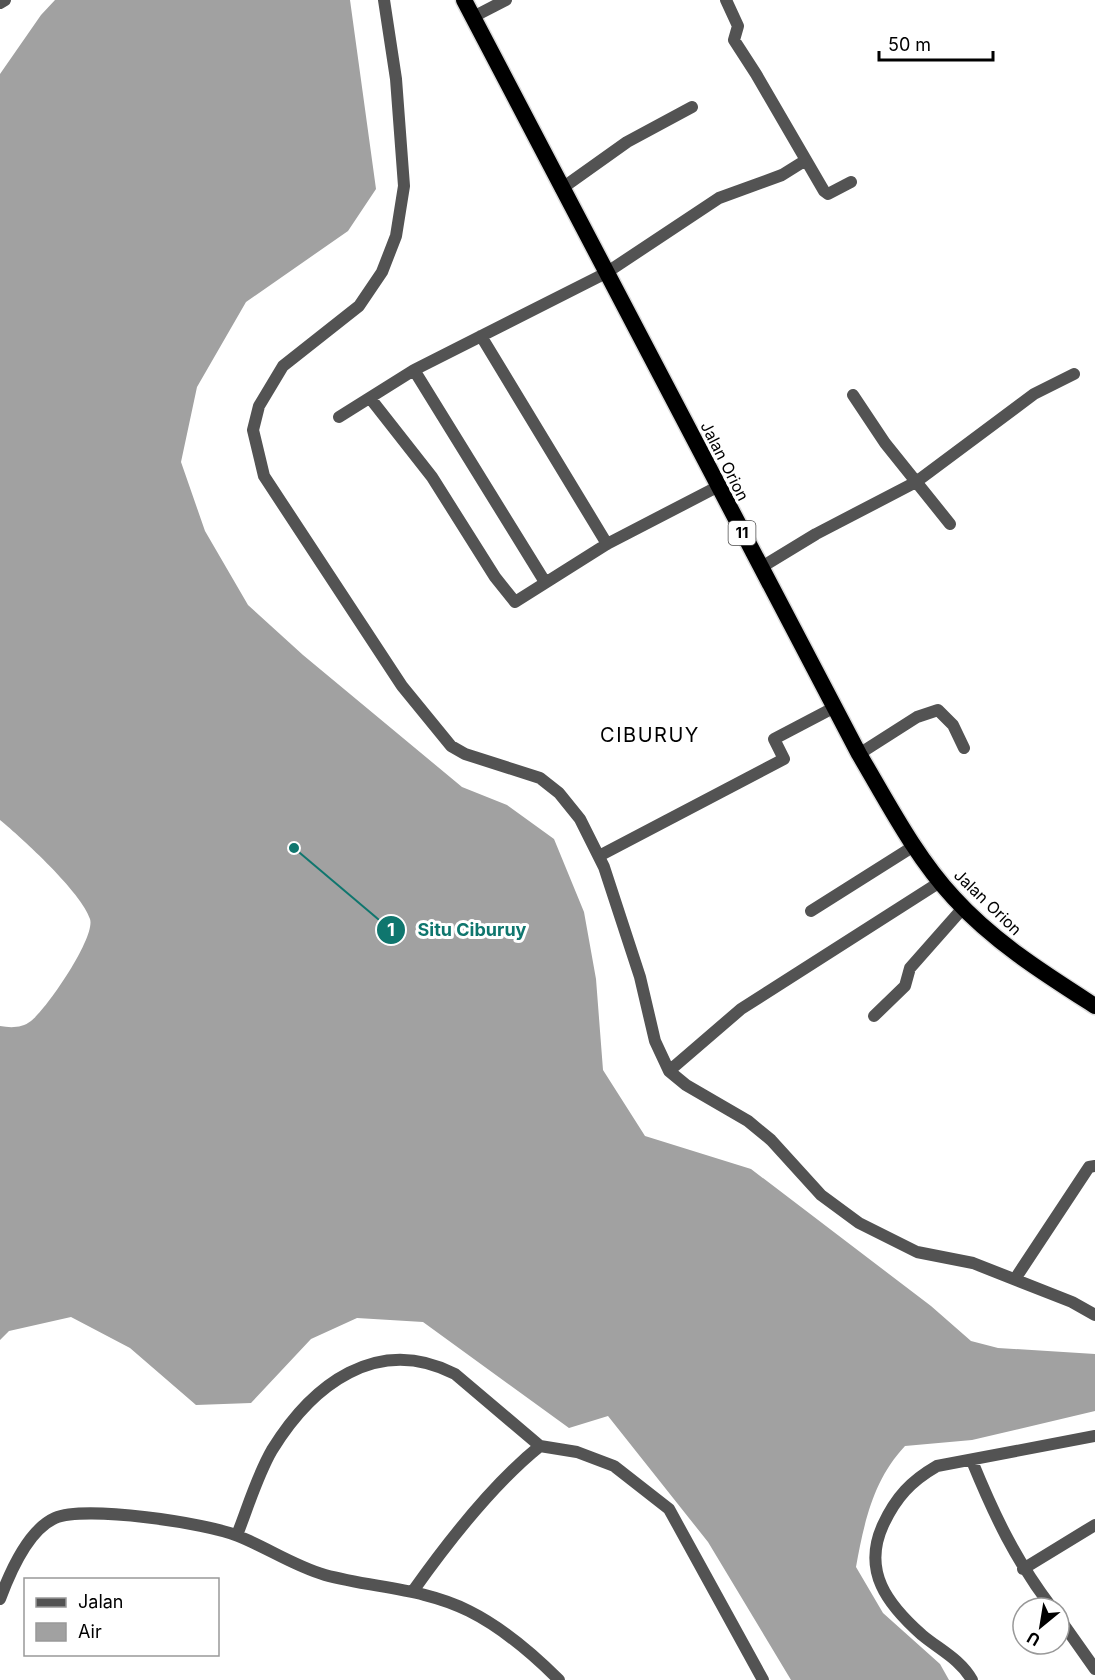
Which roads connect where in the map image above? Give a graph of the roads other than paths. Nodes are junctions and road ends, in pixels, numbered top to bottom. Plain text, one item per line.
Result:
1 (5, 0) edge
2 (384, 0) edge
3 (464, 0) edge
4 (506, 0) edge
5 (726, 0) edge
6 (0, 3) edge
7 (473, 18) junction
8 (692, 107) dead end
9 (806, 160) junction
10 (851, 182) dead end
11 (561, 189) junction
12 (606, 273) junction
13 (482, 336) junction
14 (414, 370) junction
15 (1074, 374) dead end
16 (853, 395) dead end
17 (370, 398) junction
18 (339, 417) dead end
19 (916, 482) junction
20 (717, 487) junction
21 (950, 524) dead end
22 (607, 544) junction
23 (760, 568) junction
24 (545, 582) junction
25 (835, 707) junction
26 (964, 748) dead end
27 (859, 754) junction
28 (914, 846) junction
29 (598, 856) junction
30 (940, 882) junction
31 (963, 908) junction
32 (811, 911) dead end
33 (1095, 1006) edge
34 (874, 1016) dead end
35 (669, 1071) junction
36 (1095, 1166) edge
37 (1015, 1279) junction
38 (1095, 1315) edge
39 (1095, 1437) edge
40 (540, 1446) junction
41 (972, 1461) junction
42 (1095, 1525) edge
43 (237, 1535) junction
44 (1023, 1569) junction
45 (413, 1591) junction
46 (1043, 1596) edge
47 (0, 1599) edge
48 (1071, 1635) edge
49 (1095, 1669) edge
50 (559, 1680) edge
51 (763, 1680) edge
52 (972, 1680) edge

1 - 6 street
2 - 29 street
3 - 7 highway, Jalan Orion / 11
4 - 7 street
5 - 9 street
7 - 11 highway, Jalan Orion / 11
8 - 11 street
9 - 10 street
9 - 12 street
11 - 12 highway, Jalan Orion / 11
12 - 13 street
12 - 20 highway, Jalan Orion / 11
13 - 14 street
13 - 22 street
14 - 17 street
14 - 24 street
15 - 19 street
16 - 19 street
17 - 18 street
17 - 24 street
19 - 21 street
19 - 23 street
20 - 22 street
20 - 23 highway, Jalan Orion / 11
22 - 24 street
23 - 25 highway, Jalan Orion / 11
25 - 27 highway, Jalan Orion / 11
25 - 29 street
26 - 27 street
27 - 28 highway, Jalan Orion / 11
28 - 30 highway, Jalan Orion / 11
28 - 32 street
29 - 35 street
30 - 31 highway, Jalan Orion / 11
30 - 35 street
31 - 33 highway, Jalan Orion / 11
31 - 34 street
35 - 37 street
36 - 37 street
37 - 38 street
39 - 41 street
40 - 43 street
40 - 45 street
40 - 51 street
41 - 44 street
41 - 52 street
42 - 44 street
43 - 45 street
43 - 47 street
44 - 46 street
45 - 50 street
48 - 49 street

